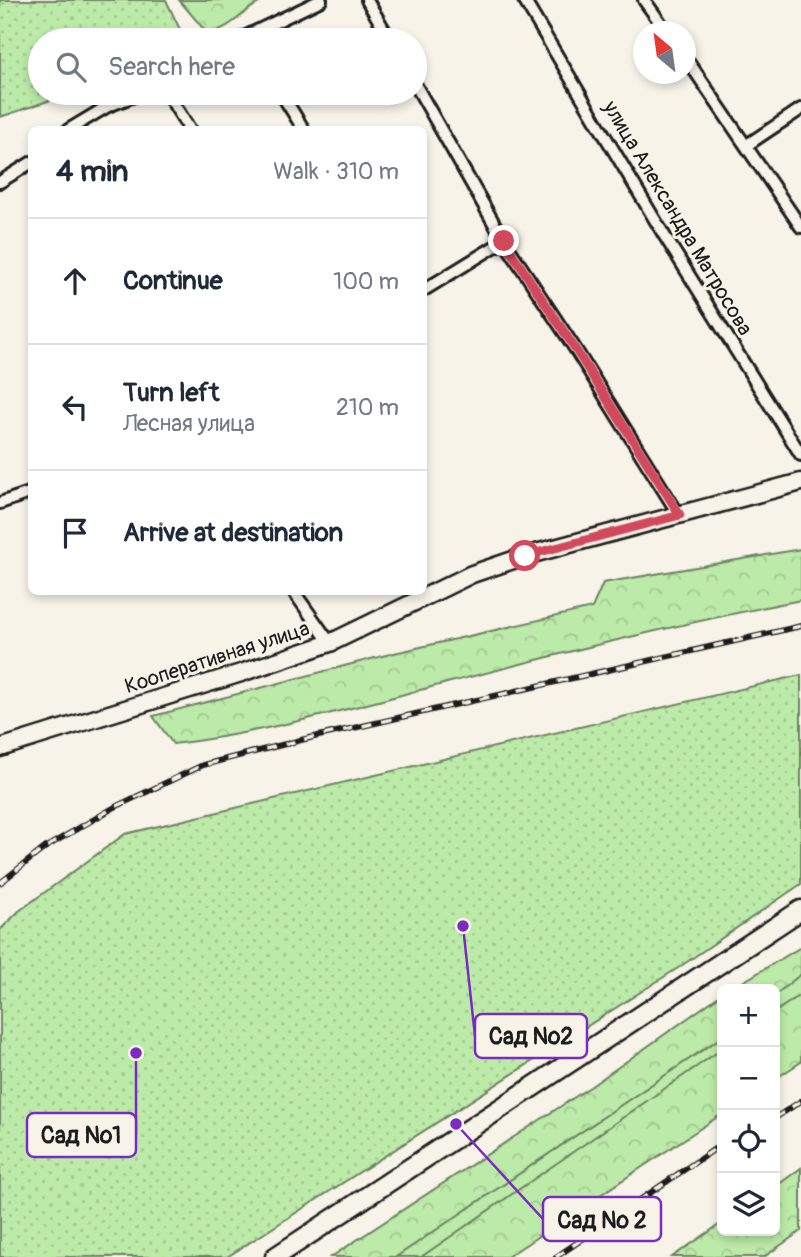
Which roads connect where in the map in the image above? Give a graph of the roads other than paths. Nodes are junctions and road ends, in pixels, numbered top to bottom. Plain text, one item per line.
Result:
1 (321, 0) edge
2 (367, 0) edge
3 (524, 0) edge
4 (645, 0) edge
5 (659, 21) edge
6 (266, 28) edge
7 (383, 28) edge
8 (696, 73) edge
9 (111, 105) edge
10 (174, 105) edge
11 (288, 105) edge
12 (427, 105) edge
13 (801, 109) edge
14 (75, 126) edge
15 (188, 126) edge
16 (302, 126) edge
17 (747, 145) junction
18 (28, 165) edge
19 (0, 183) edge
20 (801, 227) edge
21 (504, 241) junction
22 (427, 288) edge
23 (801, 455) edge
24 (801, 482) edge
25 (28, 493) edge
26 (0, 503) edge
27 (680, 515) junction
28 (296, 595) edge
29 (330, 643) junction
30 (0, 748) edge
31 (801, 910) edge
32 (275, 1257) edge

1 - 6 street
2 - 7 street
3 - 23 street, улица Александра Матросова
4 - 5 street
8 - 17 street
9 - 14 street
10 - 15 street
11 - 16 street
12 - 21 street
13 - 17 street
17 - 20 street
18 - 19 street
21 - 22 street
21 - 27 street
24 - 27 main road, Кооперативная улица
25 - 26 street
27 - 29 main road, Кооперативная улица
28 - 29 street
29 - 30 main road, Кооперативная улица
31 - 32 main road

